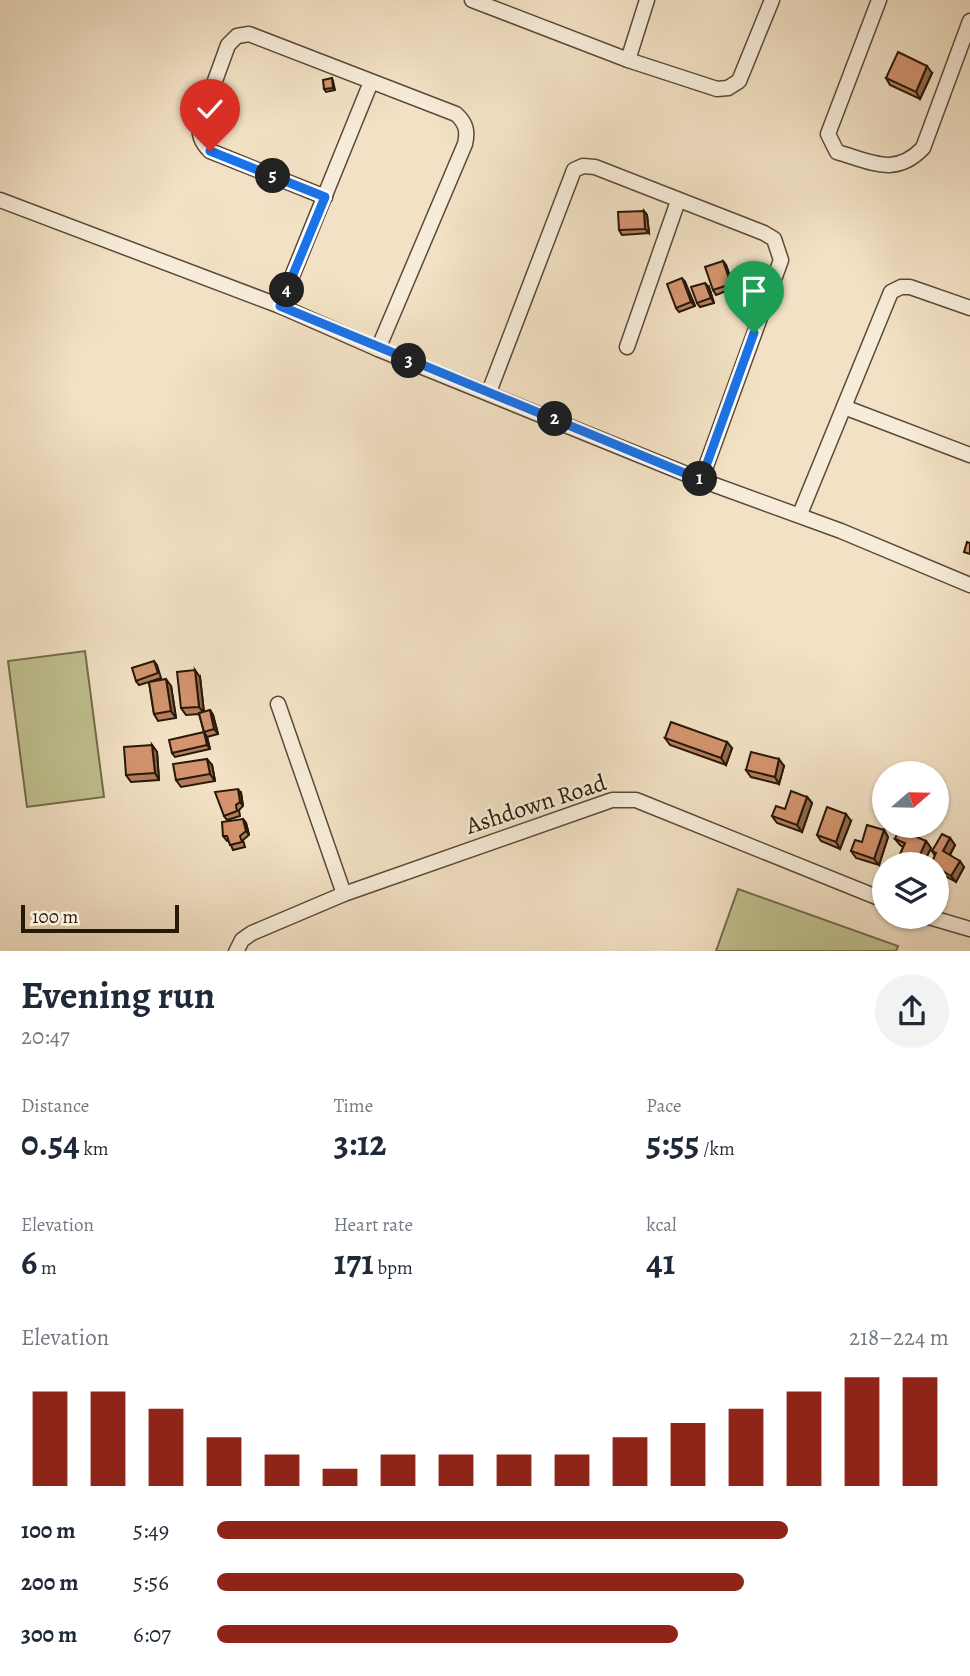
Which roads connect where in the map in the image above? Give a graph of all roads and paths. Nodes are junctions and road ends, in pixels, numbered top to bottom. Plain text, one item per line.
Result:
1 (472, 0) edge
2 (647, 0) edge
3 (772, 0) edge
4 (879, 0) edge
5 (970, 21) edge
6 (628, 60) junction
7 (371, 82) junction
8 (325, 197) junction
9 (0, 200) edge
10 (678, 201) junction
11 (280, 306) junction
12 (970, 308) edge
13 (627, 347) dead end
14 (378, 349) junction
15 (489, 392) junction
16 (844, 407) junction
17 (970, 455) edge
18 (701, 480) junction
19 (800, 514) junction
20 (970, 585) edge
21 (278, 704) dead end
22 (344, 894) junction
23 (872, 895) edge
24 (949, 923) edge
25 (970, 929) edge
26 (239, 946) edge

1 - 6 street
2 - 6 street
3 - 6 street
4 - 5 street
7 - 8 street
7 - 8 street
7 - 14 street
8 - 11 street
9 - 11 street
10 - 13 street
10 - 15 street
10 - 18 street
11 - 14 street
12 - 16 street
14 - 15 street
15 - 18 street
16 - 17 street
16 - 19 street
18 - 19 street
19 - 20 street
21 - 22 street
22 - 23 street, Ashdown Road
22 - 26 street, Ashdown Road
24 - 25 street

